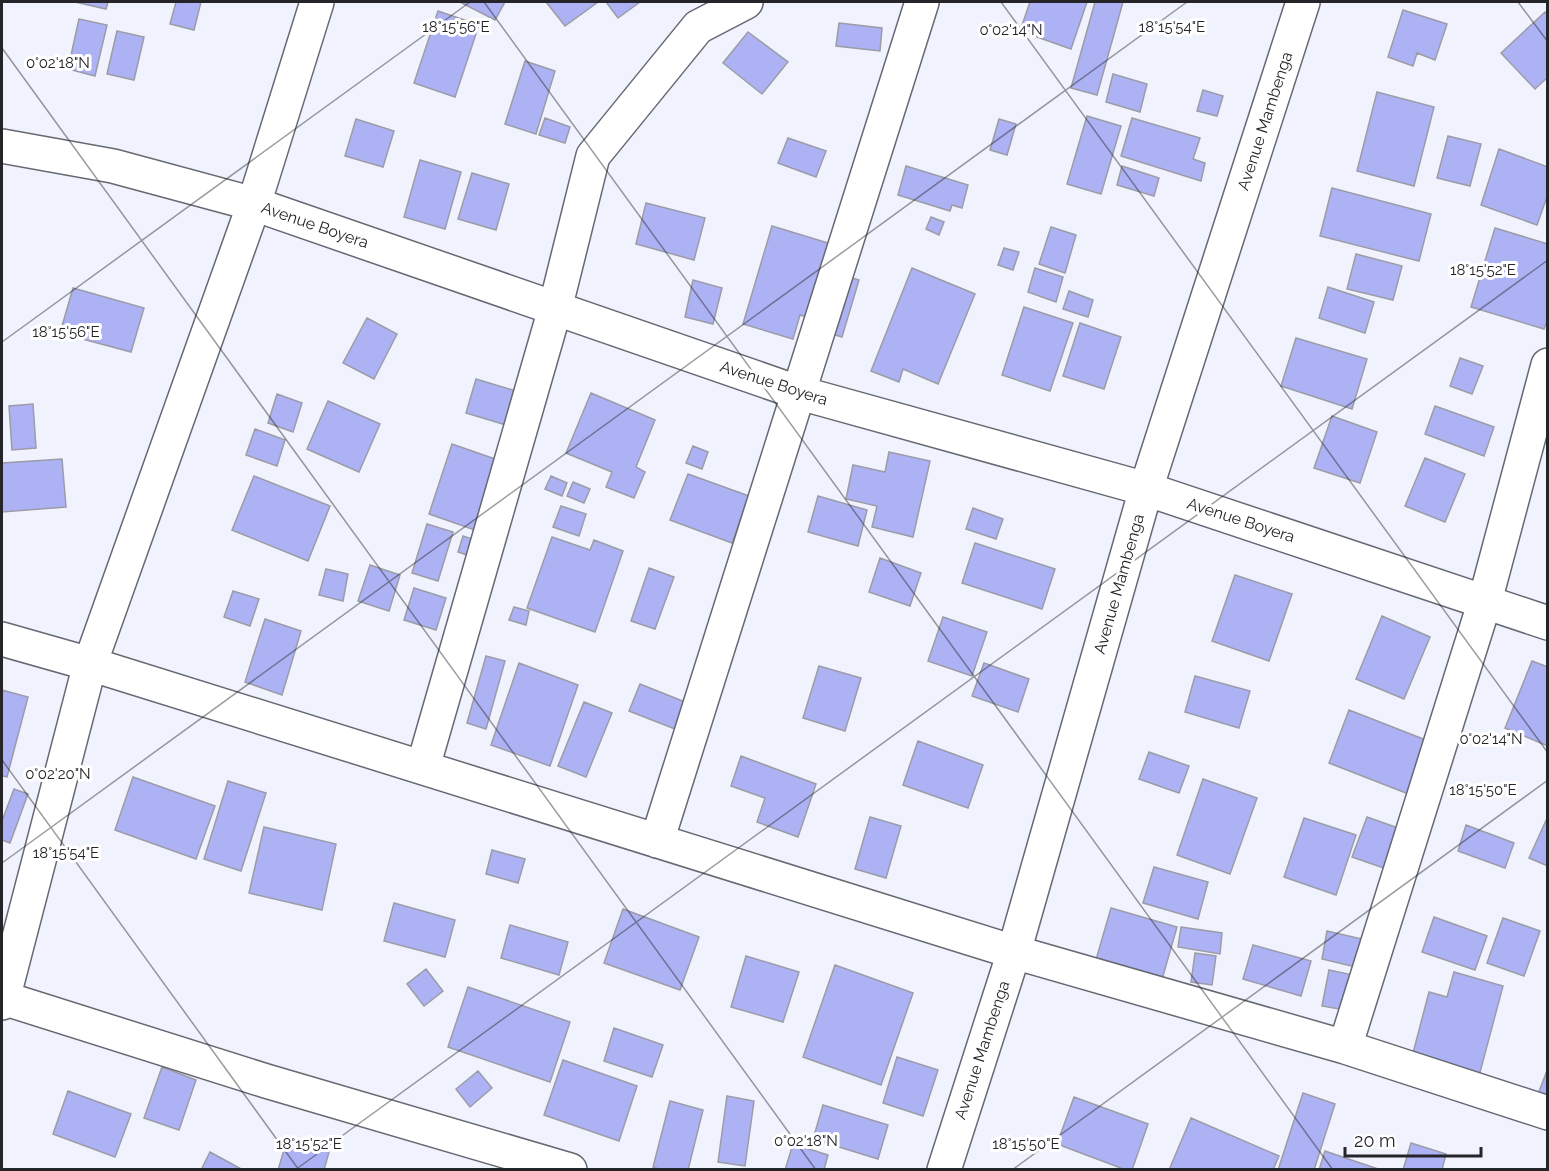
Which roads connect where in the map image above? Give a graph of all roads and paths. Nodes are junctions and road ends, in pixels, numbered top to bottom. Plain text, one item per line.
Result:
1 (317, 2) edge
2 (746, 2) edge
3 (922, 2) edge
4 (1303, 2) edge
5 (2, 146) edge
6 (254, 204) junction
7 (555, 309) junction
8 (1548, 365) edge
9 (800, 393) junction
10 (1146, 489) junction
11 (1485, 601) junction
12 (1548, 623) edge
13 (2, 639) edge
14 (90, 664) junction
15 (423, 767) junction
16 (657, 841) junction
17 (1014, 951) junction
18 (2, 1000) edge
19 (1345, 1047) junction
20 (1548, 1113) edge
21 (570, 1170) edge
22 (944, 1170) edge

1 - 6 street
2 - 7 street
3 - 9 street
4 - 10 street, Avenue Mambenga
5 - 6 street, Avenue Boyera
6 - 7 street, Avenue Boyera
6 - 14 street
7 - 9 street, Avenue Boyera
7 - 15 street
8 - 11 street
9 - 10 street, Avenue Boyera
9 - 16 street
10 - 11 street, Avenue Boyera
10 - 17 street, Avenue Mambenga
11 - 12 street, Avenue Boyera
11 - 19 street
13 - 14 street
14 - 15 street
14 - 18 street
15 - 16 street
16 - 17 street
17 - 19 street
17 - 22 street, Avenue Mambenga
18 - 21 street
19 - 20 street

